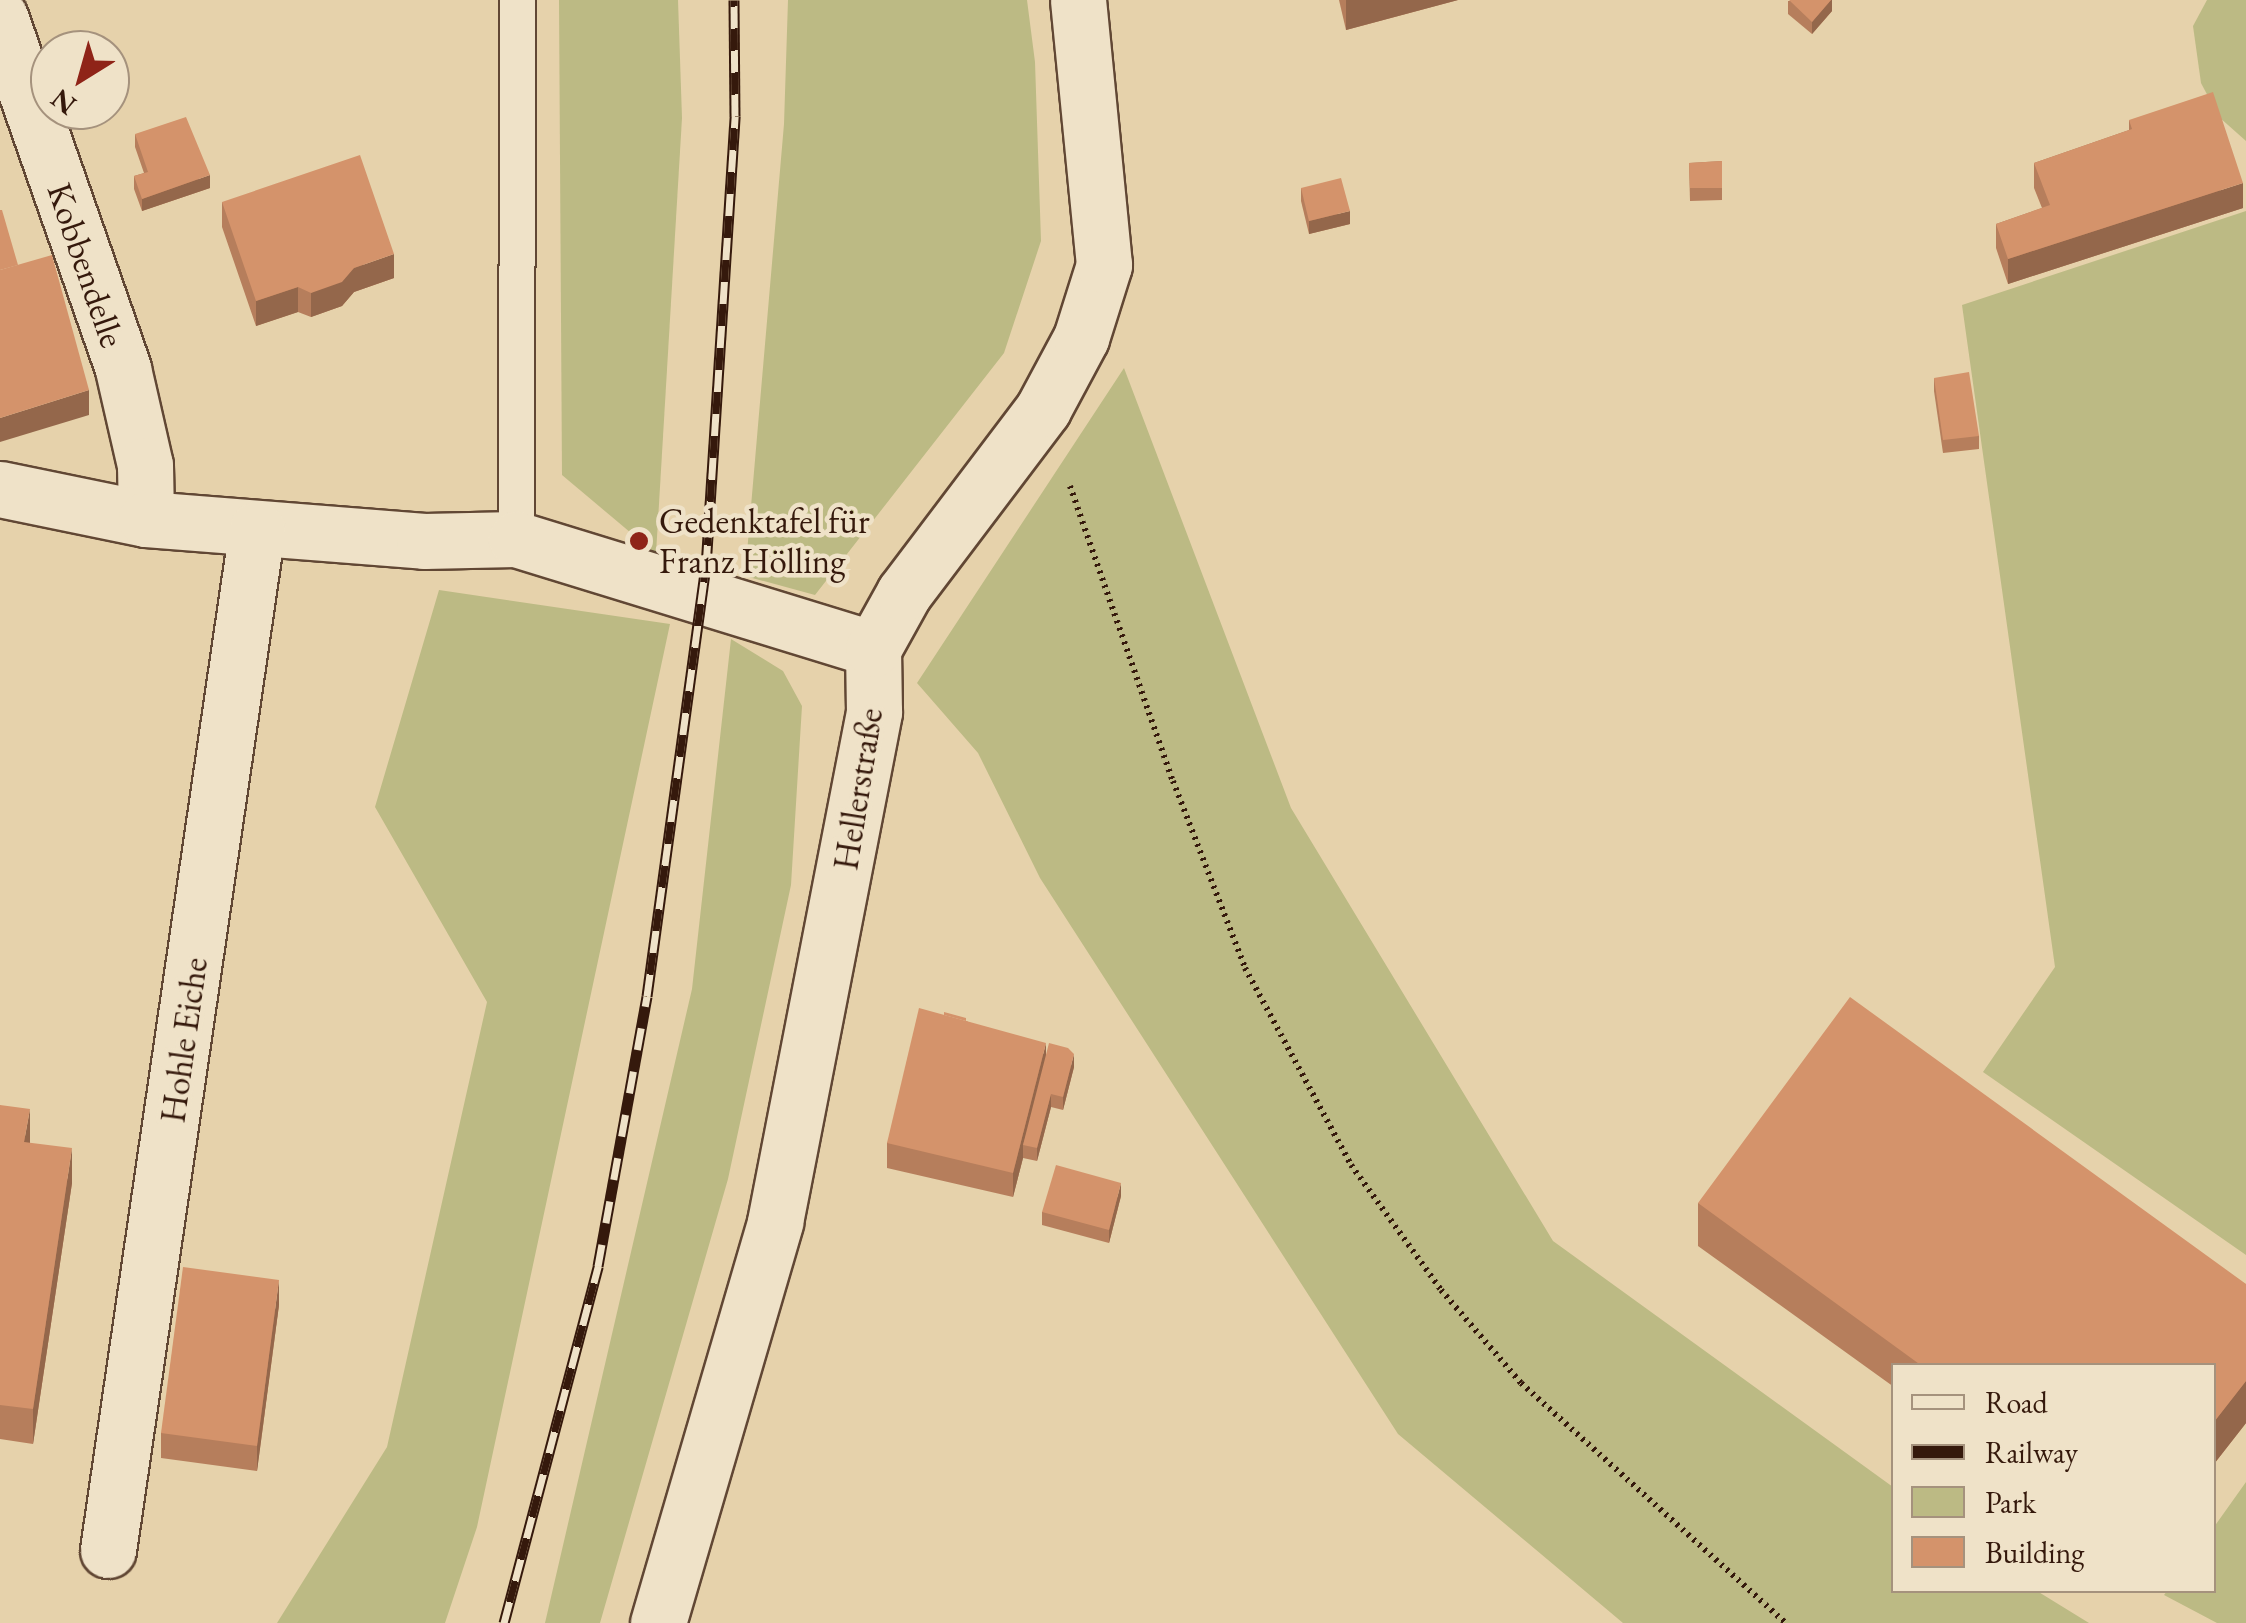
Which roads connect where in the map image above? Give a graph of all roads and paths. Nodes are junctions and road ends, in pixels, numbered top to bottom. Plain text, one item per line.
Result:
1 (517, 0) edge
2 (1078, 0) edge
3 (0, 17) edge
4 (1043, 409) junction
5 (0, 489) edge
6 (146, 519) junction
7 (257, 529) junction
8 (516, 539) junction
9 (873, 649) junction
10 (108, 1550) dead end
11 (658, 1623) edge
12 (1786, 1623) edge

1 - 8 lane
2 - 4 street, Hellerstraße
3 - 6 street, Kobbendelle
4 - 9 street, Hellerstraße
4 - 12 path
5 - 6 street
6 - 7 street
7 - 8 street
7 - 10 street, Hohle Eiche
8 - 9 street
9 - 11 street, Hellerstraße

